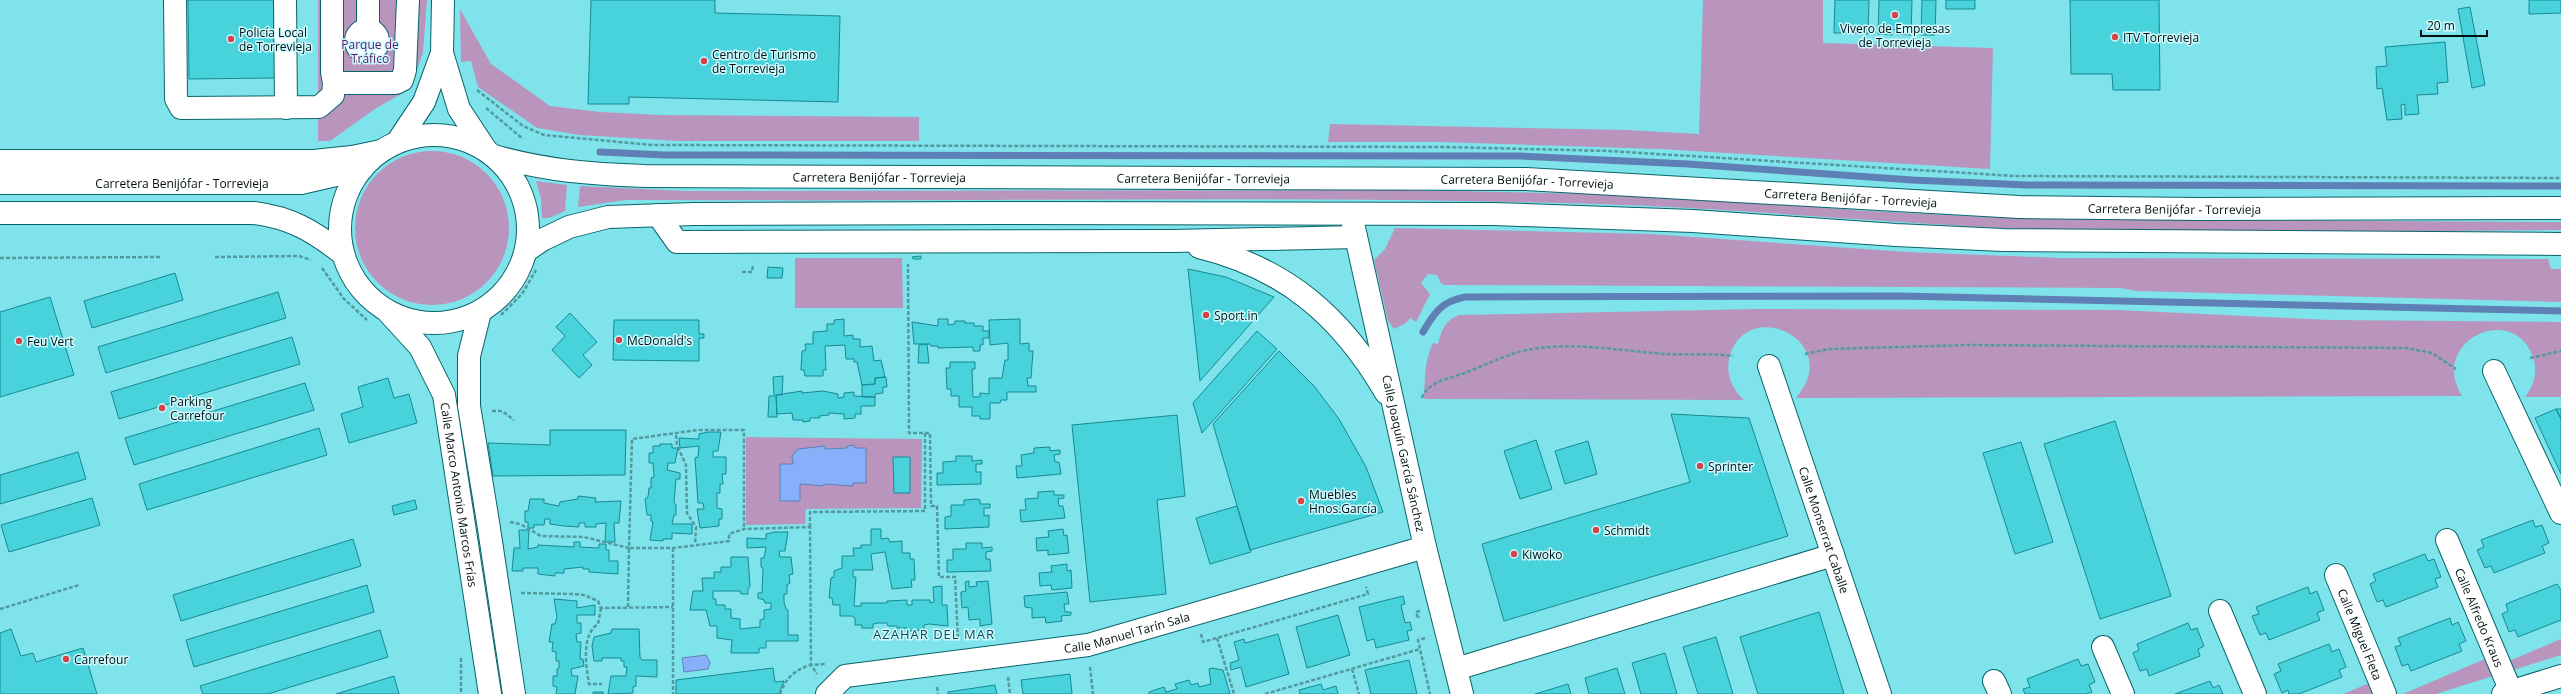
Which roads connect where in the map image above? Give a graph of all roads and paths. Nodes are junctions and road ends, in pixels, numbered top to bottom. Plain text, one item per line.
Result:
1 (175, 0) edge
2 (285, 0) edge
3 (332, 0) edge
4 (368, 0) edge
5 (408, 0) edge
6 (443, 0) edge
7 (331, 41) junction
8 (368, 41) junction
9 (406, 41) junction
10 (442, 53) junction
11 (368, 83) junction
12 (334, 84) junction
13 (483, 105) dead end
14 (286, 108) junction
15 (524, 140) dead end
16 (389, 146) junction
17 (490, 153) junction
18 (0, 161) edge
19 (362, 169) junction
20 (0, 183) edge
21 (2561, 208) edge
22 (1351, 212) junction
23 (0, 213) edge
24 (658, 215) junction
25 (1356, 237) junction
26 (1173, 242) junction
27 (2561, 244) edge
28 (343, 254) junction
29 (160, 257) dead end
30 (214, 257) dead end
31 (0, 258) edge
32 (533, 259) junction
33 (753, 261) dead end
34 (315, 262) dead end
35 (908, 262) dead end
36 (319, 266) dead end
37 (742, 272) dead end
38 (489, 315) junction
39 (380, 318) junction
40 (2561, 351) edge
41 (1805, 354) dead end
42 (1733, 356) dead end
43 (2530, 358) dead end
44 (1769, 366) dead end
45 (2456, 369) dead end
46 (2494, 371) dead end
47 (1422, 398) dead end
48 (1395, 410) junction
49 (490, 412) dead end
50 (514, 420) dead end
51 (925, 433) junction
52 (676, 434) junction
53 (2561, 513) edge
54 (504, 522) dead end
55 (810, 527) junction
56 (744, 529) junction
57 (2447, 540) dead end
58 (695, 544) junction
59 (1425, 547) junction
60 (629, 548) junction
61 (672, 548) junction
62 (1833, 555) junction
63 (2336, 575) dead end
64 (1365, 580) dead end
65 (79, 585) dead end
66 (515, 593) dead end
67 (628, 607) junction
68 (673, 607) junction
69 (601, 608) junction
70 (0, 609) edge
71 (1424, 610) dead end
72 (2220, 611) dead end
73 (1425, 615) dead end
74 (1199, 628) dead end
75 (1431, 636) dead end
76 (1217, 638) junction
77 (2103, 647) dead end
78 (1420, 649) junction
79 (460, 656) dead end
80 (959, 663) junction
81 (826, 664) dead end
82 (811, 665) junction
83 (1090, 666) dead end
84 (1352, 669) junction
85 (1456, 669) junction
86 (1007, 670) dead end
87 (2561, 676) edge
88 (602, 684) dead end
89 (2509, 693) edge
90 (461, 694) edge
91 (490, 694) edge
92 (514, 694) edge
93 (673, 694) edge
94 (780, 694) edge
95 (826, 694) edge
96 (1010, 694) edge
97 (1093, 694) edge
98 (1234, 694) edge
99 (1265, 694) edge
100 (1359, 694) edge
101 (1430, 694) edge
102 (1462, 694) edge
103 (1880, 694) edge
104 (2123, 694) edge
105 (2255, 694) edge
106 (2385, 694) edge

1 - 14 main road
2 - 14 main road
3 - 7 main road
4 - 8 main road
5 - 9 main road
6 - 10 main road
7 - 8 main road
7 - 12 main road
8 - 9 main road
8 - 11 main road
9 - 11 main road
10 - 16 main road
10 - 17 main road
11 - 12 main road
12 - 14 main road
13 - 15 path
16 - 17 main road, Carretera Benijófar - Torrevieja
16 - 18 main road, Carretera Benijófar - Torrevieja
16 - 19 main road
17 - 21 main road, Carretera Benijófar - Torrevieja
17 - 32 main road
19 - 20 main road, Carretera Benijófar - Torrevieja
19 - 28 main road
22 - 24 main road
22 - 25 main road, Calle Joaquín García Sánchez
22 - 27 main road
23 - 28 main road
24 - 26 main road
24 - 32 main road
25 - 26 main road
25 - 48 main road, Calle Joaquín García Sánchez
26 - 48 main road
28 - 39 main road
29 - 31 path
30 - 34 path
32 - 38 main road
32 - 38 path
33 - 37 path
35 - 51 path
36 - 39 path
38 - 39 main road
38 - 92 main road, Calle Marco Antonio Marcos Frías
39 - 91 main road, Calle Marco Antonio Marcos Frías
40 - 43 path
41 - 45 path
42 - 47 path
44 - 62 main road, Calle Monserrat Caballe
46 - 53 main road
48 - 59 main road, Calle Joaquín García Sánchez
49 - 50 path
51 - 55 path
51 - 80 path
52 - 56 path
52 - 58 path
52 - 60 path
54 - 60 path
55 - 56 path
55 - 82 path
56 - 58 path
57 - 89 main road, Calle Alfredo Kraus
58 - 61 path
59 - 80 main road, Calle Manuel Tarín Sala
59 - 85 main road, Calle Joaquín García Sánchez
60 - 61 path
60 - 67 path
61 - 68 path
62 - 85 main road
62 - 103 main road, Calle Monserrat Caballe
63 - 106 main road, Calle Miguel Fleta
64 - 76 path
65 - 70 path
66 - 69 path
67 - 68 path
67 - 69 path
68 - 93 path
69 - 88 path
71 - 73 path
72 - 105 main road
74 - 76 path
75 - 78 path
76 - 98 path
77 - 104 main road
78 - 84 path
78 - 101 path
79 - 90 path
80 - 95 main road, Calle Manuel Tarín Sala
81 - 82 path
82 - 94 path
83 - 97 path
84 - 99 path
84 - 100 path
85 - 102 main road, Calle Joaquín García Sánchez
86 - 96 path
87 - 89 main road

